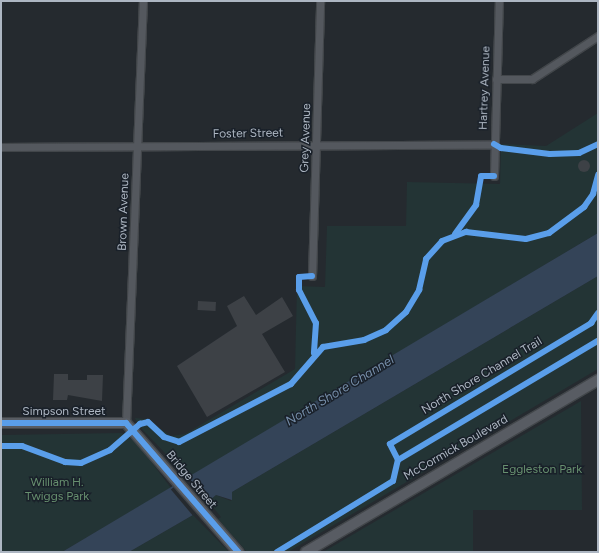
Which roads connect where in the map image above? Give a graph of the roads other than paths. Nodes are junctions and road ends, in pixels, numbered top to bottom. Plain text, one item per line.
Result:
1 (143, 1) edge
2 (320, 1) edge
3 (499, 1) edge
4 (598, 36) edge
5 (496, 79) junction
6 (317, 144) junction
7 (494, 144) junction
8 (137, 146) junction
9 (1, 147) edge
10 (494, 176) dead end
11 (312, 276) dead end
12 (598, 380) edge
13 (1, 423) edge
14 (126, 423) junction
15 (238, 552) edge
16 (306, 552) edge

1 - 8 street, Brown Avenue
2 - 6 street, Grey Avenue
3 - 5 street, Hartrey Avenue
4 - 5 street
5 - 7 street, Hartrey Avenue
6 - 7 street, Foster Street
6 - 8 street, Foster Street
6 - 11 street, Grey Avenue
7 - 10 street, Hartrey Avenue
8 - 9 street, Foster Street
8 - 14 street, Brown Avenue
12 - 16 main road, McCormick Boulevard
13 - 14 main road, Simpson Street
14 - 15 main road, Bridge Street

